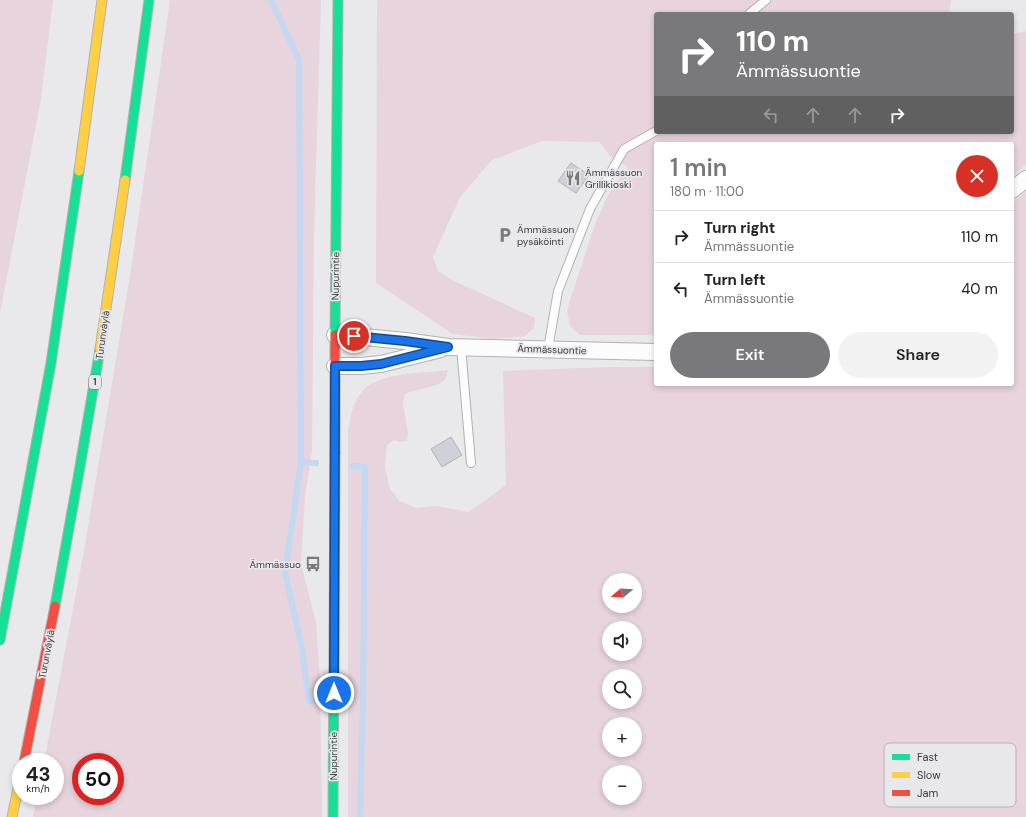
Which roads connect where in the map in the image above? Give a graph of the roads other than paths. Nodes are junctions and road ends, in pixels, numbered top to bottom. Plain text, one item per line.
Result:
1 (102, 0) edge
2 (149, 0) edge
3 (338, 0) edge
4 (766, 0) edge
5 (752, 12) edge
6 (654, 132) edge
7 (1026, 179) edge
8 (1014, 188) edge
9 (335, 335) junction
10 (455, 347) junction
11 (548, 349) junction
12 (654, 352) edge
13 (335, 366) junction
14 (471, 463) dead end
15 (0, 640) edge
16 (26, 753) edge
17 (15, 805) edge
18 (12, 817) edge
19 (333, 817) edge

1 - 15 main road
2 - 16 main road, Turunväylä / 1
3 - 9 main road, Nupurintie
4 - 5 lane
6 - 11 lane
7 - 8 street
9 - 10 street, Ämmässuontie
9 - 13 main road, Nupurintie
10 - 11 street, Ämmässuontie
10 - 13 street, Ämmässuontie
10 - 14 lane
11 - 12 street, Ämmässuontie
13 - 19 main road, Nupurintie
17 - 18 main road

